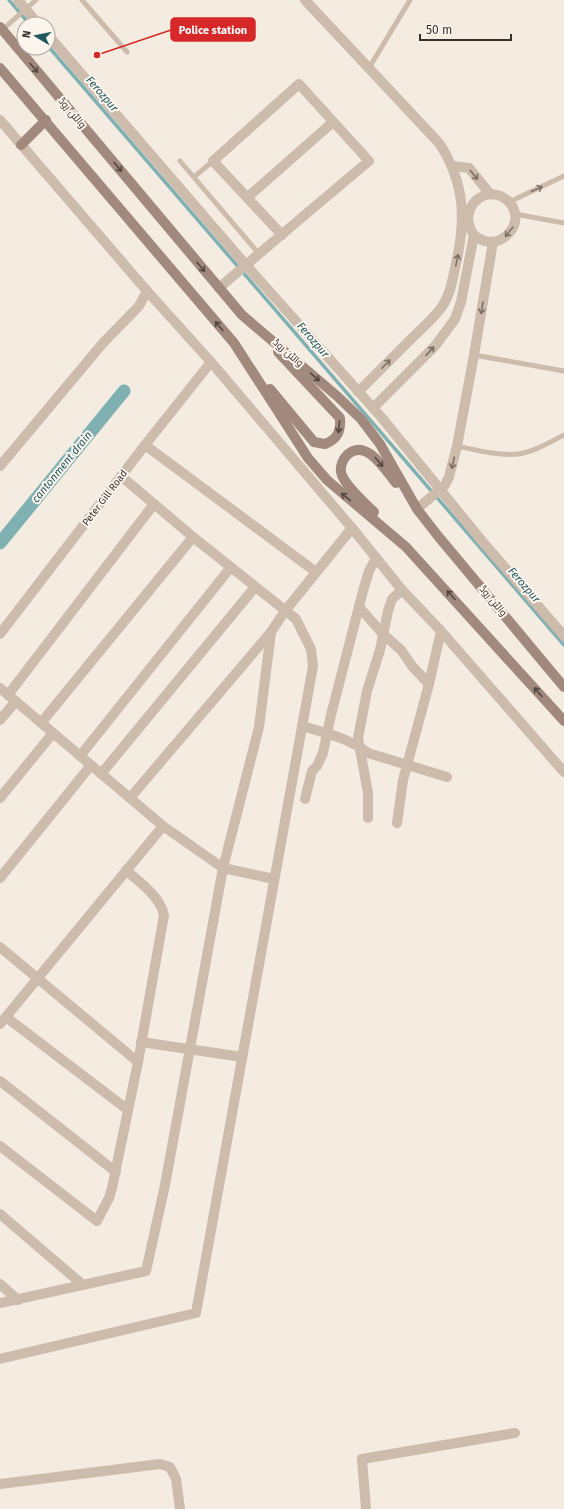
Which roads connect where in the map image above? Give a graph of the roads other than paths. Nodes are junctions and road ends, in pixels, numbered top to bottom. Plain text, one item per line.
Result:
1 (18, 0) edge
2 (36, 0) edge
3 (82, 0) edge
4 (305, 0) edge
5 (410, 0) edge
6 (26, 9) junction
7 (32, 16) edge
8 (1, 29) edge
9 (56, 44) edge
10 (127, 52) dead end
11 (0, 68) edge
12 (369, 68) junction
13 (0, 120) edge
14 (46, 120) junction
15 (333, 122) junction
16 (21, 145) junction
17 (180, 161) dead end
18 (213, 161) junction
19 (453, 166) junction
20 (564, 176) edge
21 (194, 177) junction
22 (490, 194) junction
23 (248, 197) junction
24 (509, 202) junction
25 (515, 214) junction
26 (564, 224) edge
27 (282, 235) junction
28 (474, 235) junction
29 (493, 242) junction
30 (259, 254) junction
31 (246, 265) junction
32 (219, 288) junction
33 (147, 291) junction
34 (242, 315) junction
35 (237, 347) junction
36 (474, 355) junction
37 (211, 362) junction
38 (564, 371) edge
39 (358, 392) junction
40 (374, 408) junction
41 (564, 435) edge
42 (145, 445) junction
43 (457, 446) junction
44 (0, 466) edge
45 (121, 476) junction
46 (440, 489) junction
47 (154, 504) junction
48 (417, 509) junction
49 (352, 528) junction
50 (194, 537) junction
51 (402, 543) junction
52 (376, 558) junction
53 (231, 567) junction
54 (316, 572) junction
55 (255, 587) junction
56 (402, 590) junction
57 (359, 607) junction
58 (285, 611) junction
59 (441, 631) junction
60 (271, 632) junction
61 (0, 634) edge
62 (383, 634) junction
63 (564, 636) edge
64 (429, 684) junction
65 (564, 687) edge
66 (0, 688) edge
67 (12, 698) junction
68 (0, 720) edge
69 (564, 721) edge
70 (41, 723) junction
71 (302, 726) junction
72 (54, 733) junction
73 (327, 733) junction
74 (360, 747) junction
75 (80, 756) junction
76 (91, 765) junction
77 (407, 766) junction
78 (564, 772) edge
79 (101, 774) junction
80 (447, 778) dead end
81 (0, 798) edge
82 (130, 798) junction
83 (305, 799) dead end
84 (368, 818) dead end
85 (397, 823) dead end
86 (162, 826) junction
87 (223, 868) junction
88 (126, 870) junction
89 (0, 878) edge
90 (274, 878) junction
91 (0, 947) edge
92 (37, 978) junction
93 (3, 1020) edge
94 (141, 1042) junction
95 (190, 1050) junction
96 (242, 1057) junction
97 (138, 1062) junction
98 (0, 1081) edge
99 (128, 1110) junction
100 (0, 1146) edge
101 (116, 1172) junction
102 (0, 1214) edge
103 (0, 1284) edge
104 (83, 1285) junction
105 (18, 1300) junction
106 (0, 1303) edge
107 (0, 1359) edge
108 (515, 1433) dead end
109 (0, 1484) edge
110 (180, 1509) edge
111 (366, 1509) edge

1 - 6 street
2 - 6 lane
3 - 10 lane
4 - 12 street
5 - 12 lane
6 - 7 street
6 - 8 lane
8 -> 32 main road, والٹن روڈ
9 - 31 street
11 - 14 main road
12 - 19 street
13 - 16 street
14 - 16 main road
35 -> 14 main road
15 - 18 street
15 - 23 street
15 - 27 street
16 - 33 street
17 - 21 lane
18 - 21 lane
18 - 23 street
19 -> 22 street
39 -> 19 street
24 -> 20 lane
21 - 30 lane
22 - 24 street
22 - 28 street
23 - 27 street
24 - 25 street
25 - 26 lane
25 -> 29 street
27 - 30 street
28 - 29 street
40 -> 28 street
29 -> 36 street
30 - 31 street
31 - 32 street
31 - 39 street
32 - 34 main road, والٹن روڈ
33 - 37 street
33 - 44 street
34 -> 35 main road
34 -> 48 main road, والٹن روڈ
51 -> 35 main road
36 - 38 lane
36 - 43 street
37 - 42 street, Peter Gill Road
37 - 49 street
39 - 40 street
40 - 46 street
41 - 43 lane
42 - 45 street, Peter Gill Road
42 - 54 street
43 -> 46 street
45 - 47 street
45 - 61 street, Peter Gill Road
46 - 48 street
46 - 63 street
47 - 50 street
47 - 67 street
51 -> 48 main road
48 - 65 main road, والٹن روڈ
49 - 52 street
49 - 54 street
50 - 53 street
50 - 70 street
69 -> 51 main road
52 - 56 street
52 - 57 street
53 - 55 street
53 - 75 street
54 - 58 street
55 - 58 street
55 - 79 street
56 - 59 street
56 - 62 street
57 - 62 street
57 - 73 street
58 - 60 street
58 - 71 street
59 - 64 street
59 - 78 street
60 - 82 street
60 - 87 street
62 - 64 street
62 - 74 street
64 - 77 street
66 - 67 street
67 - 68 street
67 - 70 street
70 - 72 street
71 - 73 street
71 - 90 street
72 - 75 street
72 - 81 street
73 - 74 street
73 - 83 street
74 - 77 street
74 - 84 street
75 - 76 street
76 - 79 street
76 - 89 street
77 - 80 street
77 - 85 street
79 - 82 street
82 - 86 street
86 - 87 street
86 - 88 street
87 - 90 street
87 - 95 street
88 - 92 street
88 - 94 street
90 - 96 street
91 - 92 street
92 - 93 street
92 - 97 street
93 - 99 street
94 - 95 street
94 - 97 street
95 - 96 street
95 - 104 street
96 - 107 street
97 - 99 street
98 - 101 street
99 - 101 street
100 - 101 street
102 - 104 street
103 - 105 street
104 - 105 street
105 - 106 street
108 - 111 street
109 - 110 street

